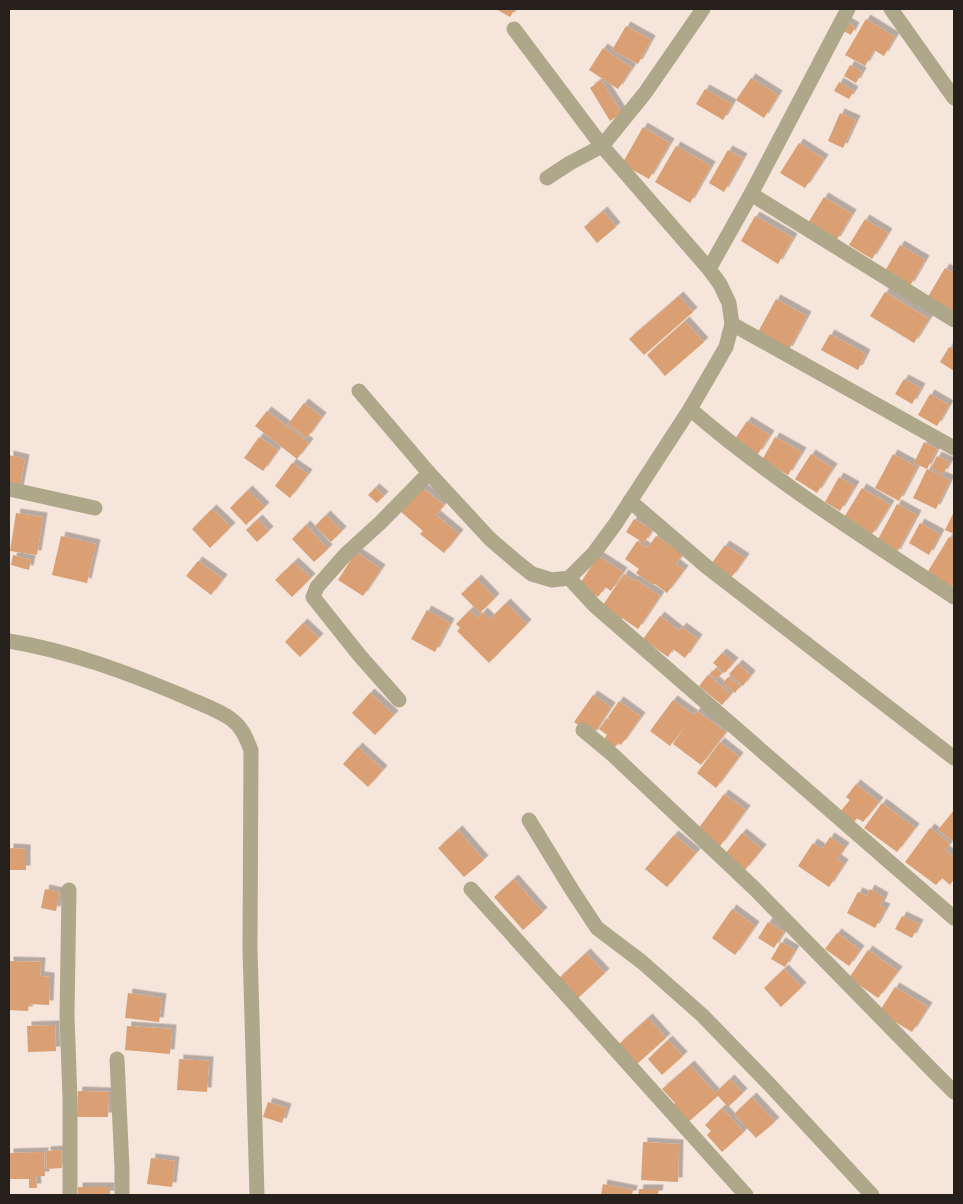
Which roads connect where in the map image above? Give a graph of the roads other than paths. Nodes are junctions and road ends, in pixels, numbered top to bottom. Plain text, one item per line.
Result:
1 (703, 9) edge
2 (848, 9) edge
3 (891, 9) edge
4 (514, 30) dead end
5 (954, 98) edge
6 (602, 146) junction
7 (547, 178) dead end
8 (751, 194) junction
9 (709, 269) junction
10 (954, 320) edge
11 (732, 324) junction
12 (359, 391) dead end
13 (690, 409) junction
14 (954, 448) edge
15 (429, 473) junction
16 (9, 489) edge
17 (630, 501) junction
18 (95, 508) dead end
19 (569, 578) junction
20 (954, 597) edge
21 (9, 641) edge
22 (399, 700) dead end
23 (583, 730) dead end
24 (954, 758) edge
25 (529, 820) dead end
26 (471, 889) dead end
27 (69, 890) dead end
28 (954, 918) edge
29 (116, 1059) dead end
30 (954, 1092) edge
31 (70, 1195) edge
32 (122, 1195) edge
33 (257, 1195) edge
34 (746, 1195) edge
35 (872, 1195) edge

1 - 6 street
2 - 8 street
3 - 5 street
4 - 6 street
6 - 7 street
6 - 9 street
8 - 9 street
8 - 10 street
9 - 11 street
11 - 13 street
11 - 14 street
12 - 15 street
13 - 17 street
13 - 20 street
15 - 19 street
15 - 22 street
16 - 18 street
17 - 19 street
17 - 24 street
19 - 28 street
21 - 33 street
23 - 30 street
25 - 35 street
26 - 34 street
27 - 31 street
29 - 32 street

